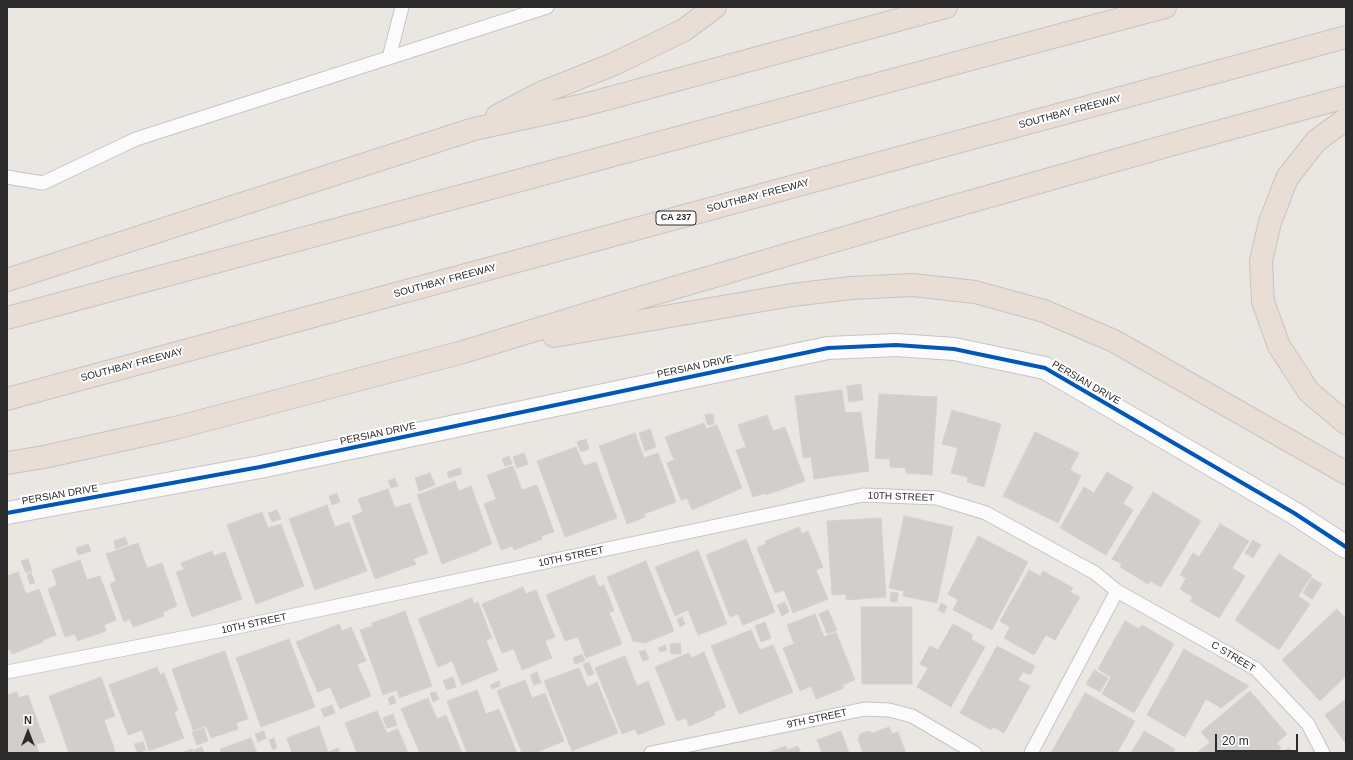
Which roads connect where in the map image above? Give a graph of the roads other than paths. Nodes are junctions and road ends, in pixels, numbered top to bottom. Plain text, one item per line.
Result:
1 (402, 7) edge
2 (547, 7) edge
3 (715, 7) edge
4 (946, 7) edge
5 (1165, 7) edge
6 (1346, 37) edge
7 (389, 58) junction
8 (1346, 97) edge
9 (1346, 119) edge
10 (474, 128) junction
11 (7, 177) edge
12 (7, 280) edge
13 (7, 318) edge
14 (462, 352) junction
15 (7, 399) edge
16 (1346, 423) edge
17 (7, 463) edge
18 (1346, 472) edge
19 (7, 513) edge
20 (1346, 547) edge
21 (1117, 591) junction
22 (7, 672) edge
23 (651, 753) edge
24 (975, 753) edge
25 (1031, 753) edge
26 (1323, 753) edge

1 - 7 lane
2 - 7 lane
3 - 10 highway
4 - 10 highway
5 - 13 highway
6 - 15 highway, SOUTHBAY FREEWAY / CA 237
7 - 11 lane
8 - 14 highway
9 - 16 highway
10 - 12 highway
14 - 17 highway
14 - 18 highway
19 - 20 street, PERSIAN DRIVE
21 - 22 lane, 10TH STREET
21 - 25 lane
21 - 26 lane, C STREET
23 - 24 lane, 9TH STREET

